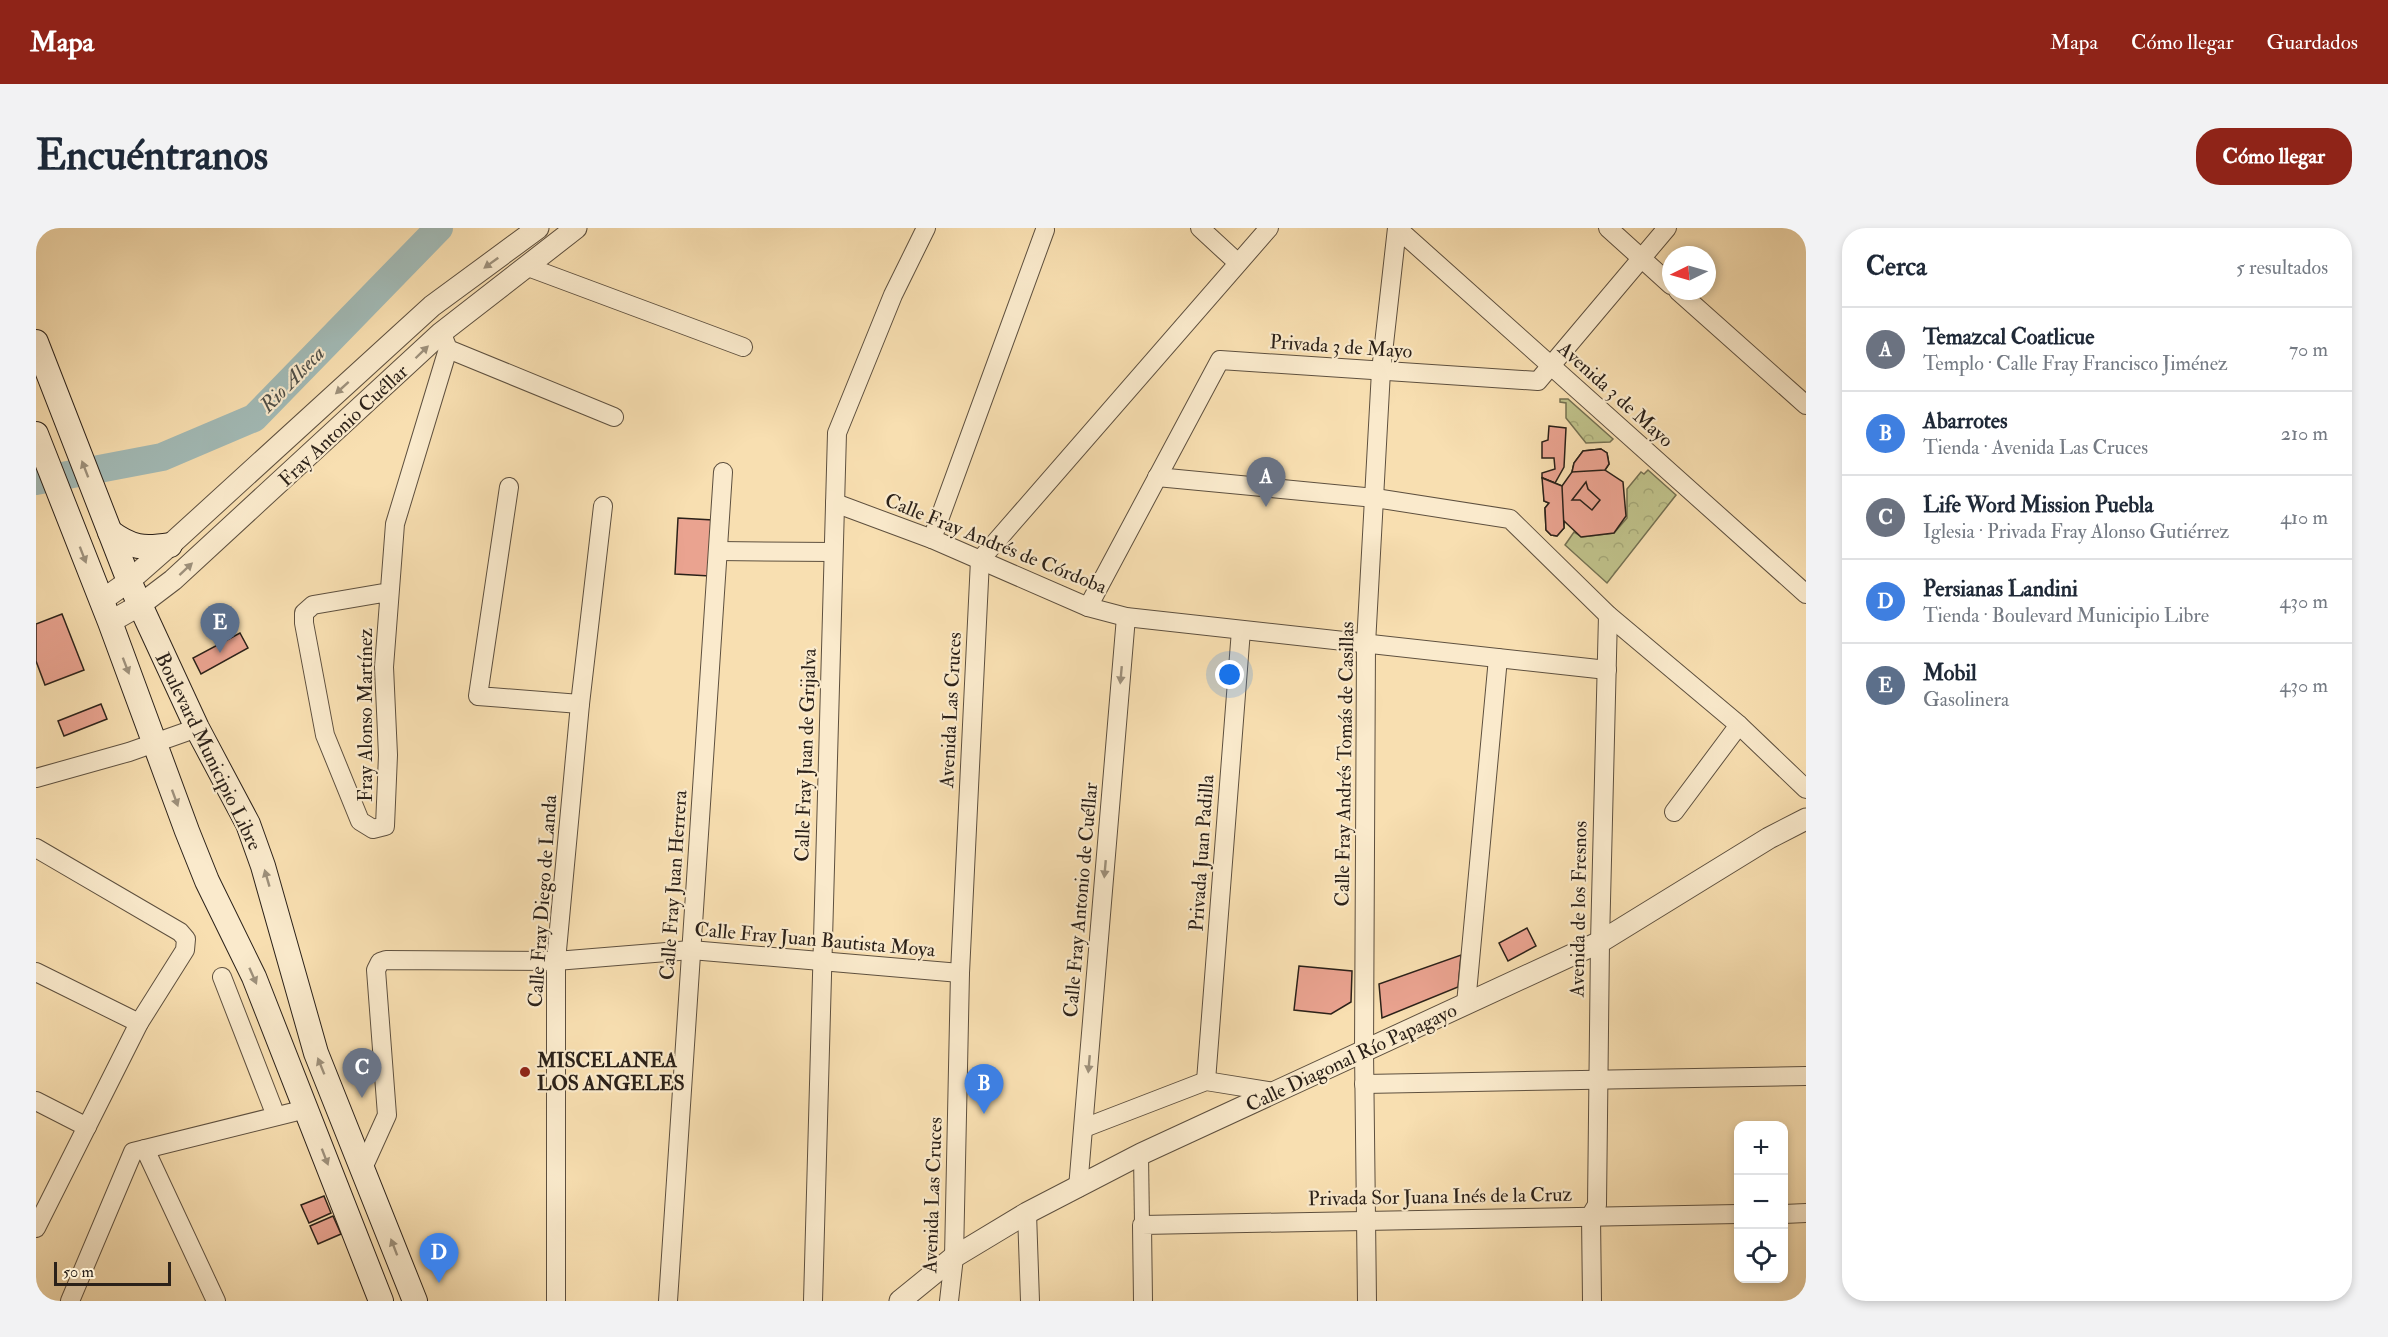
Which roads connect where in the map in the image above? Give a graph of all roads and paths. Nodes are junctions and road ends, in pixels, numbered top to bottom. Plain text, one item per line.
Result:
1 (538, 228) edge
2 (576, 228) edge
3 (926, 228) edge
4 (1200, 228) edge
5 (1269, 228) edge
6 (1397, 228) edge
7 (1608, 228) edge
8 (1667, 228) edge
9 (1045, 230) dead end
10 (1641, 258) junction
11 (1238, 263) junction
12 (528, 267) junction
13 (1662, 277) edge
14 (1688, 300) edge
15 (444, 341) junction
16 (36, 342) edge
17 (743, 347) dead end
18 (1551, 366) junction
19 (1381, 371) junction
20 (1806, 405) edge
21 (614, 417) dead end
22 (38, 440) edge
23 (723, 472) dead end
24 (1157, 477) junction
25 (509, 487) dead end
26 (1375, 498) junction
27 (835, 503) junction
28 (603, 506) dead end
29 (110, 532) junction
30 (932, 539) junction
31 (170, 545) junction
32 (718, 551) junction
33 (833, 552) junction
34 (980, 560) junction
35 (129, 581) junction
36 (389, 592) junction
37 (1806, 594) edge
38 (140, 605) junction
39 (1088, 607) junction
40 (105, 611) junction
41 (1608, 615) junction
42 (1126, 617) junction
43 (1241, 630) junction
44 (1366, 644) junction
45 (1498, 658) junction
46 (1607, 670) junction
47 (580, 704) junction
48 (1739, 725) junction
49 (197, 728) junction
50 (155, 743) junction
51 (36, 778) edge
52 (1806, 789) edge
53 (1674, 812) dead end
54 (1806, 819) edge
55 (36, 848) edge
56 (1600, 942) junction
57 (691, 950) junction
58 (822, 960) junction
59 (556, 961) junction
60 (36, 972) edge
61 (960, 973) junction
62 (222, 977) dead end
63 (1466, 1004) junction
64 (139, 1023) junction
65 (1364, 1051) junction
66 (1806, 1076) edge
67 (1206, 1081) junction
68 (1598, 1081) junction
69 (1364, 1084) junction
70 (1274, 1092) junction
71 (36, 1101) edge
72 (306, 1109) junction
73 (276, 1116) junction
74 (87, 1127) junction
75 (1084, 1128) junction
76 (145, 1149) junction
77 (1141, 1154) junction
78 (363, 1168) junction
79 (1078, 1188) junction
80 (1597, 1212) junction
81 (1027, 1213) junction
82 (1806, 1213) edge
83 (1734, 1214) edge
84 (1788, 1214) edge
85 (1366, 1221) junction
86 (1142, 1225) junction
87 (36, 1227) edge
88 (954, 1257) junction
89 (70, 1301) edge
90 (216, 1301) edge
91 (381, 1301) edge
92 (415, 1301) edge
93 (556, 1301) edge
94 (668, 1301) edge
95 (813, 1301) edge
96 (900, 1301) edge
97 (950, 1301) edge
98 (1030, 1301) edge
99 (1143, 1301) edge
100 (1367, 1301) edge
101 (1592, 1301) edge
102 (1604, 1301) edge

1 -> 31 street, Fray Antonio Cuéllar
2 - 12 street, Fray Antonio Cuéllar
3 - 27 street, Calle Fray Juan de Grijalva
4 - 11 street
5 - 11 street
6 - 18 street, Avenida 3 de Mayo
6 - 19 street, Calle Fray Andrés Tomás de Casillas
7 - 10 street
8 - 10 street, Privada 3 de Mayo
9 - 30 street
10 - 13 street
10 - 18 street, Privada 3 de Mayo
11 - 34 street
12 - 15 street, Fray Antonio Cuéllar
12 - 17 street
14 - 20 street
15 - 21 street
15 - 36 street
38 -> 15 street, Fray Antonio Cuéllar
29 -> 16 main road, Boulevard Municipio Libre
18 - 19 street, Privada 3 de Mayo
18 - 37 street, Avenida 3 de Mayo
19 - 24 street, Privada 3 de Mayo
19 - 26 street, Calle Fray Andrés Tomás de Casillas
22 -> 40 main road, Boulevard Municipio Libre
23 - 32 street, Calle Fray Juan Herrera
24 - 26 street
24 - 39 street, Privada 3 de Mayo
25 - 47 street
26 - 41 street
26 - 44 street, Calle Fray Andrés Tomás de Casillas
27 - 30 street, Calle Fray Andrés de Córdoba
27 - 33 street, Calle Fray Juan de Grijalva
28 - 47 street, Calle Fray Diego de Landa
29 - 31 main road
29 - 35 main road, Boulevard Municipio Libre
30 - 34 street, Calle Fray Andrés de Córdoba
31 - 35 street, Fray Antonio Cuéllar
32 - 33 street
32 - 57 street, Calle Fray Juan Herrera
33 - 58 street, Calle Fray Juan de Grijalva
34 - 39 street, Calle Fray Andrés de Córdoba
34 - 61 street, Avenida Las Cruces
35 - 38 main road, Boulevard Municipio Libre
35 - 40 street, Fray Antonio Cuéllar
36 - 36 street, Fray Alonso Martínez
38 - 40 street, Fray Antonio Cuéllar
38 - 49 main road, Boulevard Municipio Libre
39 - 42 street, Calle Fray Andrés de Córdoba
40 -> 50 main road, Boulevard Municipio Libre
41 - 46 street, Avenida de los Fresnos
41 - 48 street
42 - 43 street, Calle Fray Andrés de Córdoba
42 -> 75 street, Calle Fray Antonio de Cuéllar
43 - 44 street, Calle Fray Andrés de Córdoba
43 - 67 street, Privada Juan Padilla
44 - 45 street, Calle Fray Andrés de Córdoba
44 - 65 street, Calle Fray Andrés Tomás de Casillas
45 - 46 street, Calle Fray Andrés de Córdoba
45 - 63 street
46 - 56 street, Avenida de los Fresnos
47 - 59 street, Calle Fray Diego de Landa
48 - 52 street
48 - 53 street
49 - 50 street
78 -> 49 main road, Boulevard Municipio Libre
50 - 51 street
50 -> 72 main road, Boulevard Municipio Libre
54 - 56 street, Calle Diagonal Río Papagayo
55 - 64 street
56 - 63 street, Calle Diagonal Río Papagayo
56 - 68 street, Avenida de los Fresnos
57 - 58 street, Calle Fray Juan Bautista Moya
57 - 59 street, Calle Fray Juan Bautista Moya
57 - 94 street, Calle Fray Juan Herrera
58 - 61 street, Calle Fray Juan Bautista Moya
58 - 95 street, Calle Fray Juan de Grijalva
59 - 78 street, Calle Fray Juan Bautista Moya
59 - 93 street, Calle Fray Diego de Landa
60 - 64 street
61 - 88 street, Avenida Las Cruces
62 - 73 street
63 - 65 street, Calle Diagonal Río Papagayo
64 - 74 street
65 - 69 street, Calle Fray Andrés Tomás de Casillas
65 - 70 street, Calle Diagonal Río Papagayo
66 - 68 street
67 - 70 street
67 - 75 street
68 - 69 street
68 - 80 street, Avenida de los Fresnos
69 - 85 street, Calle Fray Andrés Tomás de Casillas
70 - 77 street, Calle Diagonal Río Papagayo
71 - 74 street
72 - 73 street
72 -> 91 main road, Boulevard Municipio Libre
73 - 76 street
74 - 87 street
75 - 79 street, Calle Fray Antonio de Cuéllar
76 - 89 street
76 - 90 street
77 - 79 street, Calle Diagonal Río Papagayo
77 - 86 street
92 -> 78 main road, Boulevard Municipio Libre
79 - 81 street, Calle Diagonal Río Papagayo
80 - 83 street, Privada Sor Juana Inés de la Cruz
80 - 85 street, Privada Sor Juana Inés de la Cruz
80 - 101 street, Avenida de los Fresnos
80 - 102 street, Avenida de los Fresnos
81 - 88 street, Calle Diagonal Río Papagayo
81 - 98 street
82 - 84 street
85 - 86 street, Privada Sor Juana Inés de la Cruz
85 - 100 street, Calle Fray Andrés Tomás de Casillas
86 - 99 street
88 - 96 street, Calle Diagonal Río Papagayo
88 - 97 street, Avenida Las Cruces

